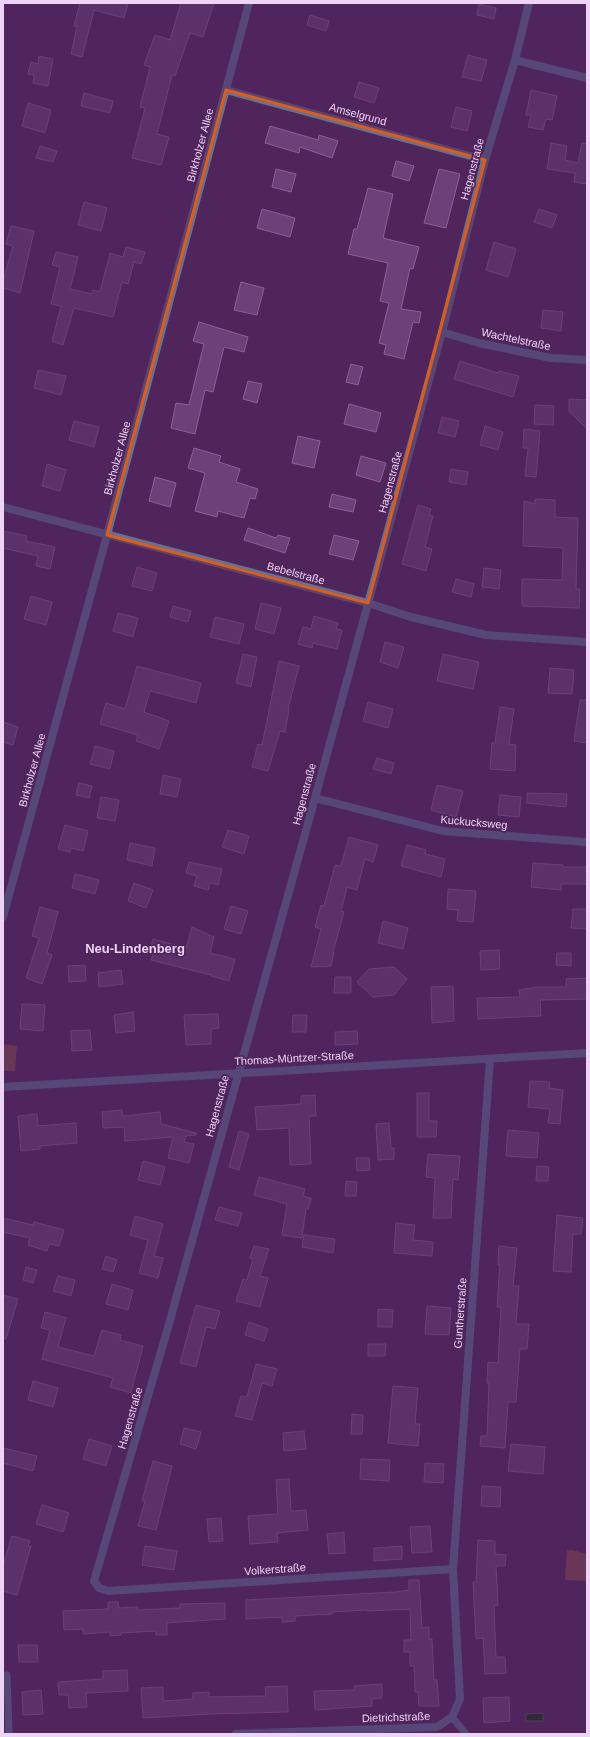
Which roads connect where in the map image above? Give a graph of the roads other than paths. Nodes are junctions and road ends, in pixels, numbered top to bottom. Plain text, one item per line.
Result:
1 (249, 3) edge
2 (529, 3) edge
3 (515, 60) junction
4 (587, 78) edge
5 (226, 90) junction
6 (485, 160) junction
7 (442, 332) junction
8 (587, 360) edge
9 (3, 507) edge
10 (107, 535) junction
11 (368, 603) junction
12 (587, 642) edge
13 (315, 798) junction
14 (586, 842) edge
15 (3, 917) edge
16 (587, 1053) edge
17 (490, 1059) junction
18 (238, 1072) junction
19 (3, 1087) edge
20 (453, 1569) junction
21 (99, 1588) joint
22 (7, 1675) dead end
23 (452, 1717) junction
24 (376, 1732) edge
25 (292, 1733) edge
26 (10, 1734) edge
27 (236, 1734) edge
28 (466, 1734) edge

1 - 5 street, Birkholzer Allee
2 - 3 street, Hagenstraße
3 - 4 street
3 - 6 street, Hagenstraße
5 - 6 street, Amselgrund
5 - 10 street, Birkholzer Allee
6 - 7 street, Hagenstraße
7 - 8 street, Wachtelstraße
7 - 11 street, Hagenstraße
9 - 10 street, Bebelstraße
10 - 11 street, Bebelstraße
10 - 15 street, Birkholzer Allee
11 - 12 street, Bebelstraße
11 - 13 street, Hagenstraße
13 - 14 street, Kuckucksweg
13 - 18 street, Hagenstraße
16 - 17 street, Thomas-Müntzer-Straße
17 - 18 street, Thomas-Müntzer-Straße
17 - 20 street, Guntherstraße
18 - 19 street, Thomas-Müntzer-Straße
18 - 21 street, Hagenstraße
20 - 21 street, Volkerstraße
20 - 23 street
22 - 26 lane
23 - 24 street, Dietrichstraße
23 - 28 lane
24 - 25 street, Dietrichstraße
25 - 27 street, Dietrichstraße

